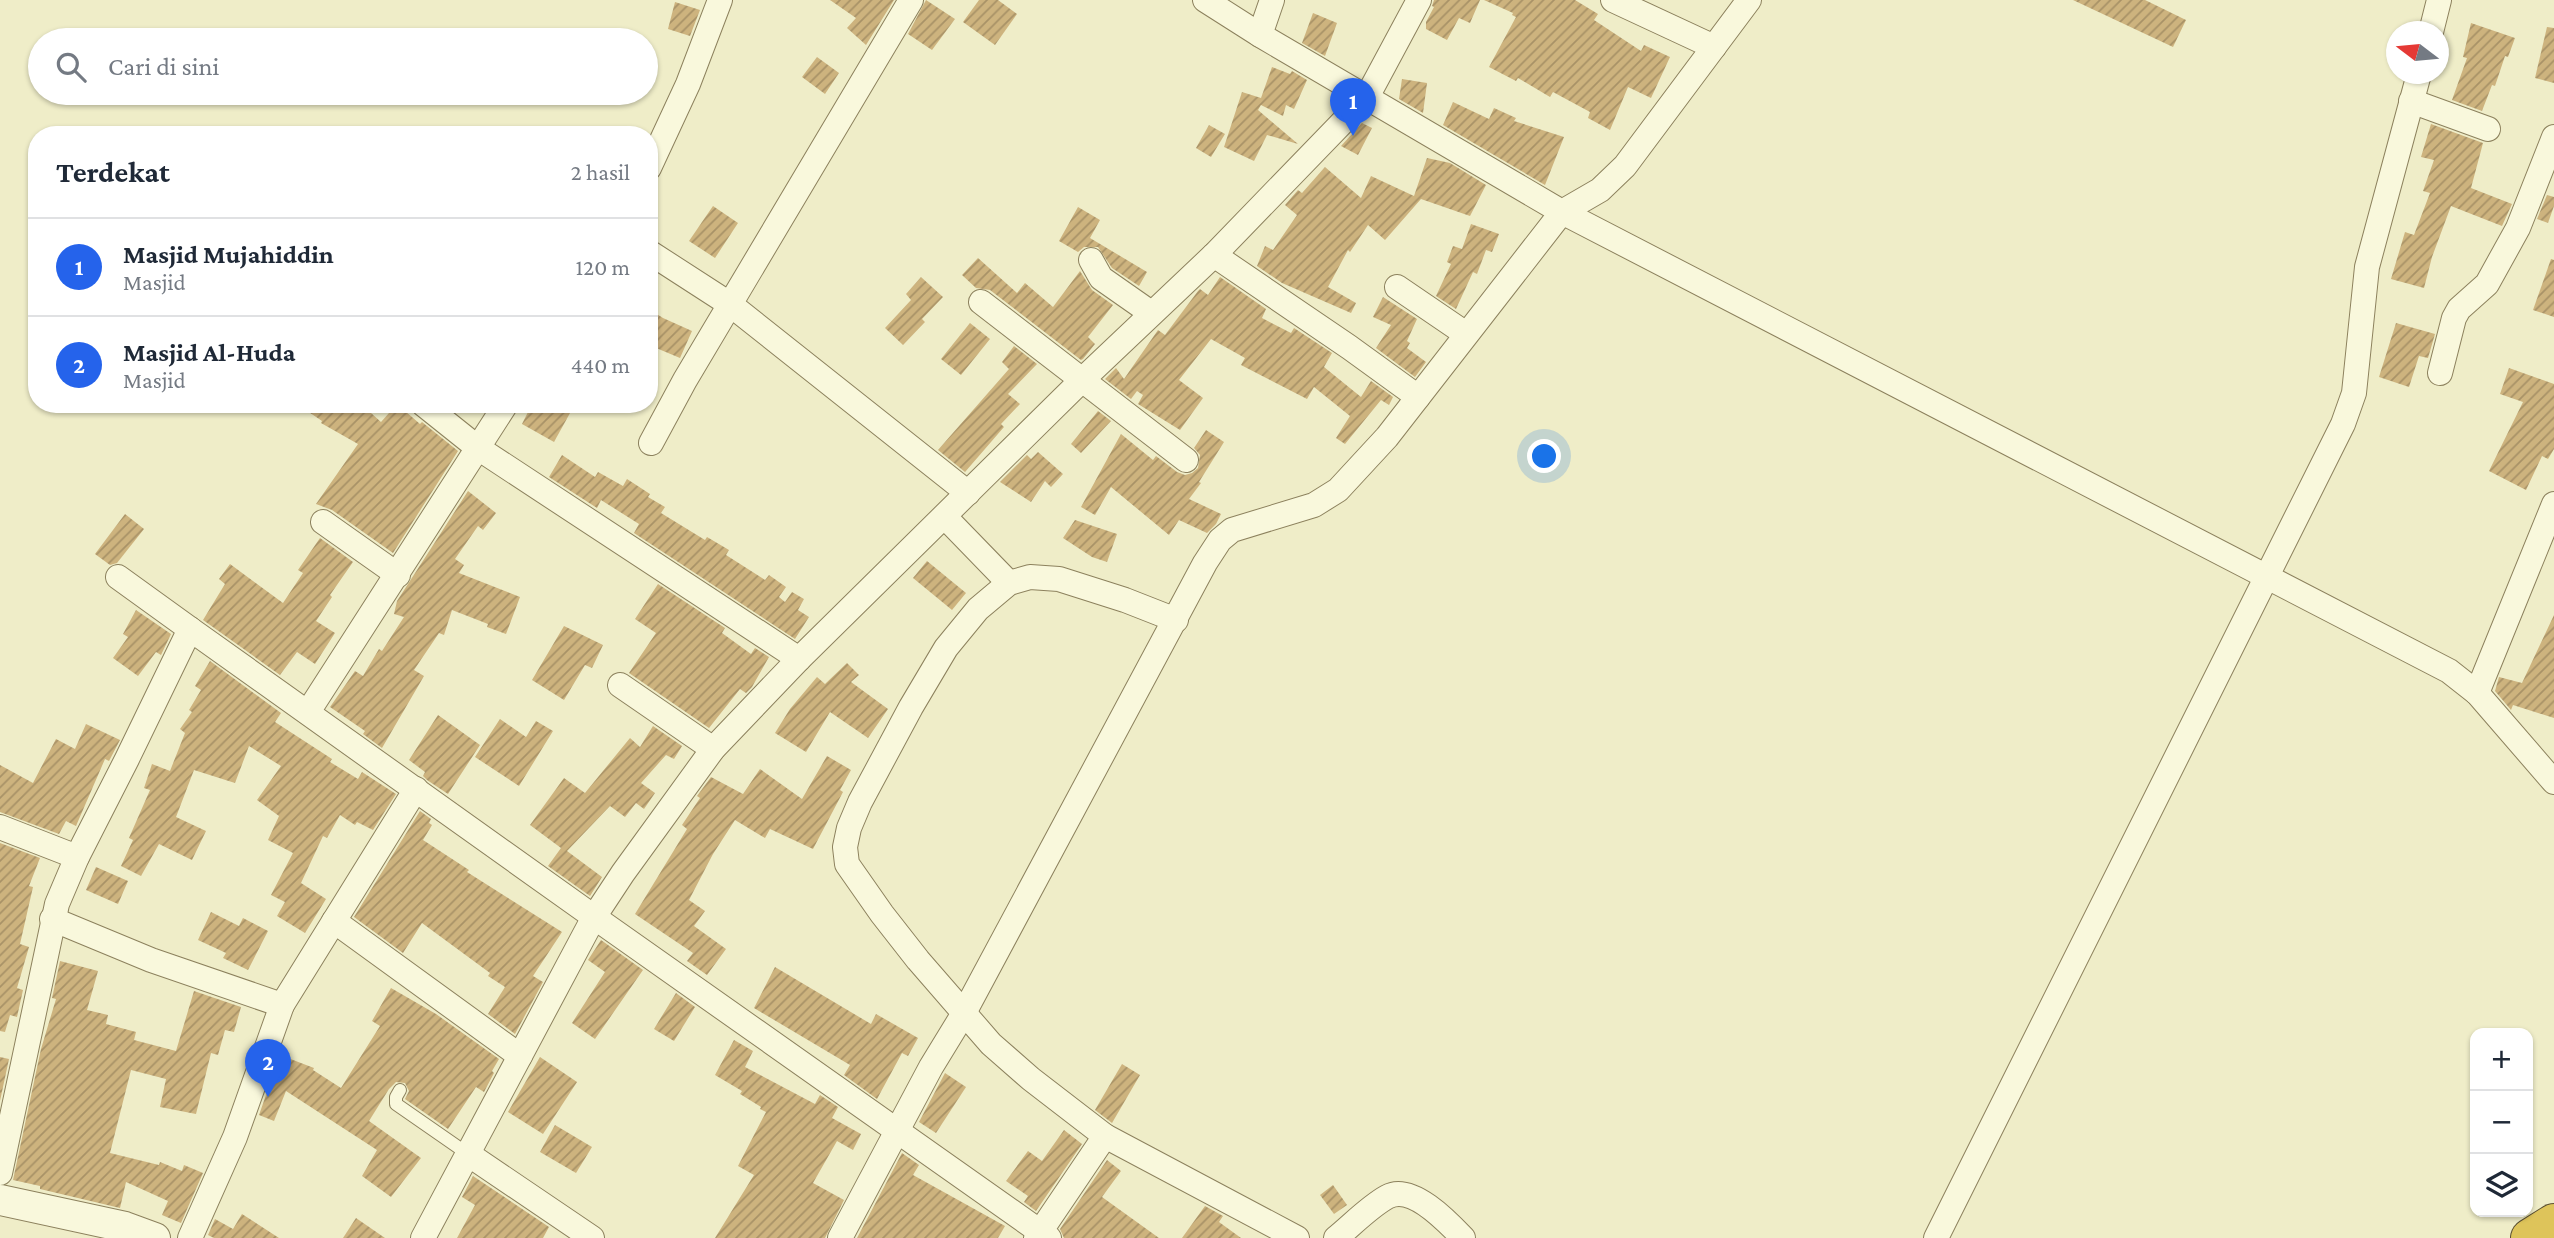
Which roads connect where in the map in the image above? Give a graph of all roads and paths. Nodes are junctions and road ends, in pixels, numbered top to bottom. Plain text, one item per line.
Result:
1 (719, 0) edge
2 (911, 0) edge
3 (1205, 0) edge
4 (1272, 0) edge
5 (1419, 0) edge
6 (1614, 0) edge
7 (1749, 0) edge
8 (2439, 0) edge
9 (2434, 21) edge
10 (1260, 36) junction
11 (1714, 47) junction
12 (2416, 84) edge
13 (1367, 97) junction
14 (2411, 101) junction
15 (2488, 129) dead end
16 (2554, 137) edge
17 (658, 149) edge
18 (1562, 212) junction
19 (1214, 255) junction
20 (658, 258) edge
21 (1091, 260) dead end
22 (1397, 287) dead end
23 (981, 302) dead end
24 (731, 305) junction
25 (1151, 313) junction
26 (1466, 334) junction
27 (2440, 373) dead end
28 (1082, 380) junction
29 (1418, 397) junction
30 (434, 413) edge
31 (500, 413) edge
32 (651, 443) dead end
33 (478, 448) junction
34 (1186, 460) dead end
35 (968, 493) junction
36 (2554, 504) edge
37 (945, 517) junction
38 (323, 522) dead end
39 (398, 575) junction
40 (118, 577) dead end
41 (2266, 579) junction
42 (1009, 583) junction
43 (1176, 620) junction
44 (190, 629) junction
45 (799, 659) junction
46 (620, 685) dead end
47 (2477, 693) junction
48 (308, 712) junction
49 (713, 748) junction
50 (2554, 782) edge
51 (416, 789) junction
52 (0, 827) edge
53 (77, 857) junction
54 (594, 918) junction
55 (52, 919) junction
56 (334, 921) junction
57 (282, 1005) junction
58 (964, 1013) junction
59 (520, 1056) junction
60 (400, 1090) dead end
61 (897, 1131) junction
62 (1105, 1136) junction
63 (468, 1154) junction
64 (0, 1173) edge
65 (0, 1200) edge
66 (2554, 1223) edge
67 (1282, 1235) edge
68 (1042, 1236) edge
69 (155, 1238) edge
70 (190, 1238) edge
71 (423, 1238) edge
72 (592, 1238) edge
73 (840, 1238) edge
74 (1336, 1238) edge
75 (1463, 1238) edge
76 (1936, 1238) edge
77 (2530, 1238) edge

1 - 17 street
2 - 24 street
3 - 10 street
4 - 10 street
5 - 13 street
6 - 11 street
7 - 11 street
8 - 9 street
10 - 13 street
11 - 18 street
12 - 14 street
13 - 18 street
13 - 19 street
14 - 15 street
14 - 41 street
16 - 27 street
18 - 26 street
18 - 41 street
19 - 25 street
19 - 29 street
20 - 24 street
21 - 25 street
22 - 26 street
23 - 28 street
24 - 32 street
24 - 35 street
25 - 28 street
26 - 29 street
28 - 34 street
28 - 35 street
29 - 43 street
30 - 33 street
31 - 33 street
33 - 39 street
33 - 45 street
35 - 37 street
36 - 47 street
37 - 42 street
37 - 45 street
38 - 39 street
39 - 48 street
40 - 44 street
41 - 47 street
41 - 76 street
42 - 43 street
42 - 58 street
43 - 58 street
44 - 48 street
44 - 53 street
45 - 49 street
46 - 49 street
47 - 50 street
48 - 51 street
49 - 54 street
51 - 54 street
51 - 56 street
52 - 53 street
53 - 55 street
54 - 59 street
54 - 61 street
55 - 57 street
55 - 64 street
56 - 57 street
56 - 59 street
57 - 70 street
58 - 61 street
58 - 62 street
59 - 63 street
60 - 63 lane
61 - 68 street
61 - 73 street
62 - 67 street
62 - 68 street
63 - 71 street
63 - 72 street
65 - 69 street
66 - 77 highway
74 - 75 street

